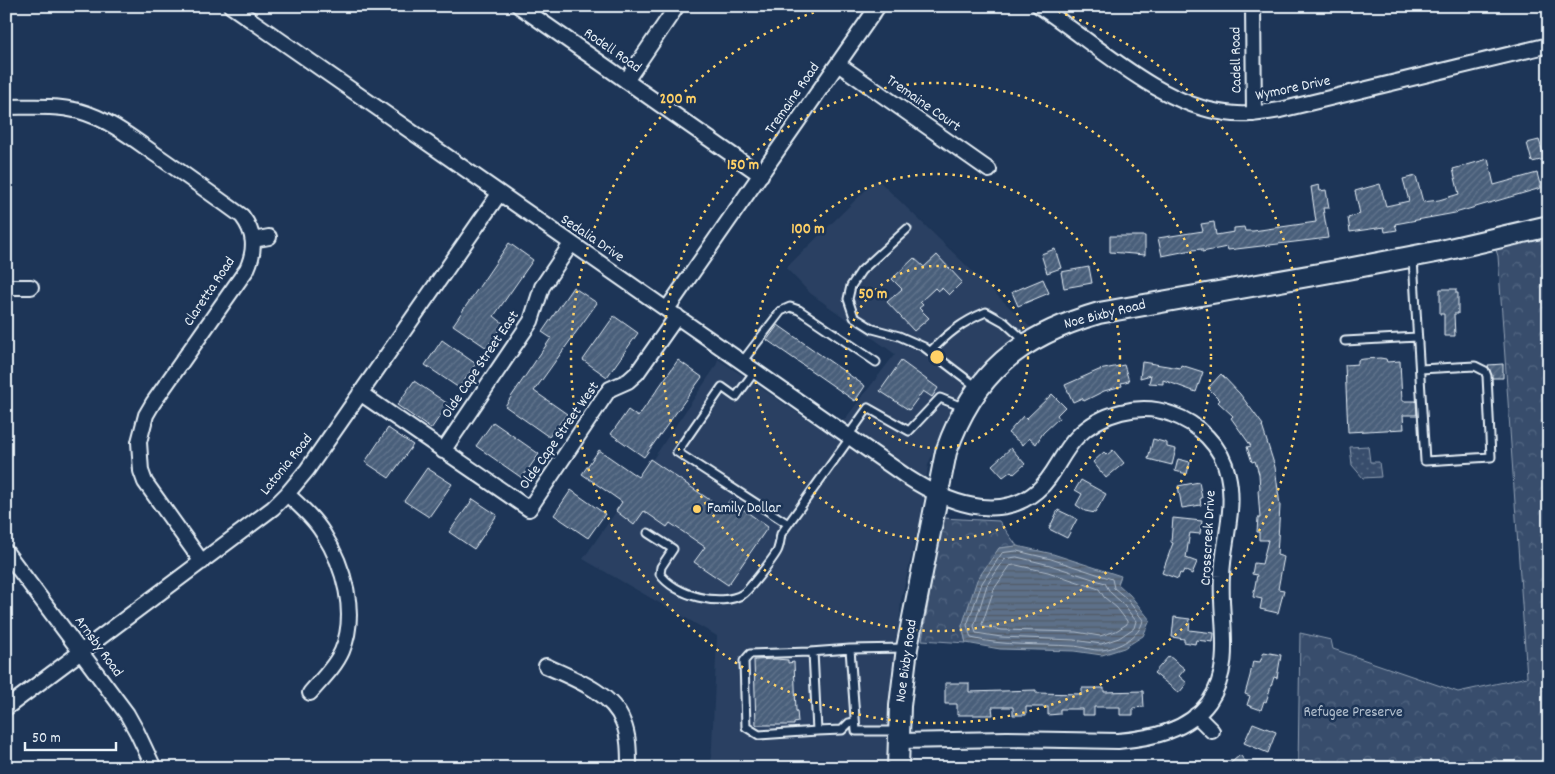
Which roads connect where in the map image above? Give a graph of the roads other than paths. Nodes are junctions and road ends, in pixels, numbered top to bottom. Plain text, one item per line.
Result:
1 (231, 6) edge
2 (519, 6) edge
3 (677, 6) edge
4 (878, 6) edge
5 (1253, 6) edge
6 (1045, 8) edge
7 (1549, 45) edge
8 (838, 64) junction
9 (626, 81) junction
10 (6, 107) edge
11 (1254, 114) junction
12 (989, 170) dead end
13 (760, 175) junction
14 (499, 194) junction
15 (1549, 226) edge
16 (907, 229) dead end
17 (270, 237) dead end
18 (253, 240) junction
19 (571, 244) junction
20 (1412, 256) junction
21 (6, 287) edge
22 (31, 287) dead end
23 (672, 313) junction
24 (1418, 336) junction
25 (1345, 341) dead end
26 (1027, 343) junction
27 (930, 352) junction
28 (742, 362) junction
29 (876, 362) dead end
30 (1420, 369) junction
31 (755, 371) junction
32 (978, 389) junction
33 (360, 393) junction
34 (965, 409) junction
35 (849, 437) junction
36 (443, 451) junction
37 (287, 494) junction
38 (938, 495) junction
39 (788, 524) junction
40 (648, 533) dead end
41 (6, 552) edge
42 (202, 562) junction
43 (907, 648) junction
44 (850, 649) junction
45 (81, 652) junction
46 (813, 652) junction
47 (546, 666) dead end
48 (310, 693) dead end
49 (6, 708) edge
50 (1196, 715) junction
51 (855, 722) junction
52 (817, 731) junction
53 (1212, 731) dead end
54 (899, 736) junction
55 (154, 768) edge
56 (628, 768) edge
57 (898, 768) edge

1 - 14 street, Sedalia Drive
2 - 9 street, Rodell Road
3 - 9 street
4 - 8 street, Tremaine Road
5 - 11 street, Cadell Road
6 - 11 street, Wymore Drive
7 - 11 street, Wymore Drive
8 - 12 street, Tremaine Court
8 - 13 street, Tremaine Road
9 - 13 street, Rodell Road
10 - 18 street
13 - 23 street, Tremaine Road
14 - 19 street, Sedalia Drive
14 - 33 street, Latonia Road
15 - 20 street, Noe Bixby Road
16 - 27 lane
17 - 18 street
18 - 42 street, Claretta Road
19 - 23 street, Sedalia Drive
19 - 36 street, Olde Cape Street East
20 - 24 lane
20 - 26 street, Noe Bixby Road
21 - 22 street
23 - 28 street, Sedalia Drive
23 - 36 street, Olde Cape Street West
24 - 25 lane
24 - 30 lane
26 - 27 lane
26 - 32 street, Noe Bixby Road
27 - 32 lane
28 - 29 lane
28 - 31 street, Sedalia Drive
30 - 30 lane
31 - 35 street, Sedalia Drive
31 - 39 lane
32 - 34 street, Noe Bixby Road
33 - 36 street
33 - 37 street, Latonia Road
34 - 35 lane
34 - 38 street, Noe Bixby Road
35 - 38 street, Sedalia Drive
35 - 39 lane
37 - 42 street, Latonia Road
37 - 48 street
38 - 43 street, Noe Bixby Road
38 - 50 street, Crosscreek Drive
39 - 40 lane
41 - 45 street, Arnsby Road
42 - 45 street, Latonia Road
43 - 44 lane
43 - 54 street, Noe Bixby Road
44 - 46 lane
44 - 51 lane
45 - 49 street, Latonia Road
45 - 55 street, Arnsby Road
46 - 52 lane
46 - 52 lane
47 - 56 street
50 - 53 street
50 - 54 street, Crosscreek Drive
51 - 52 lane
51 - 54 lane
54 - 57 street, Noe Bixby Road

